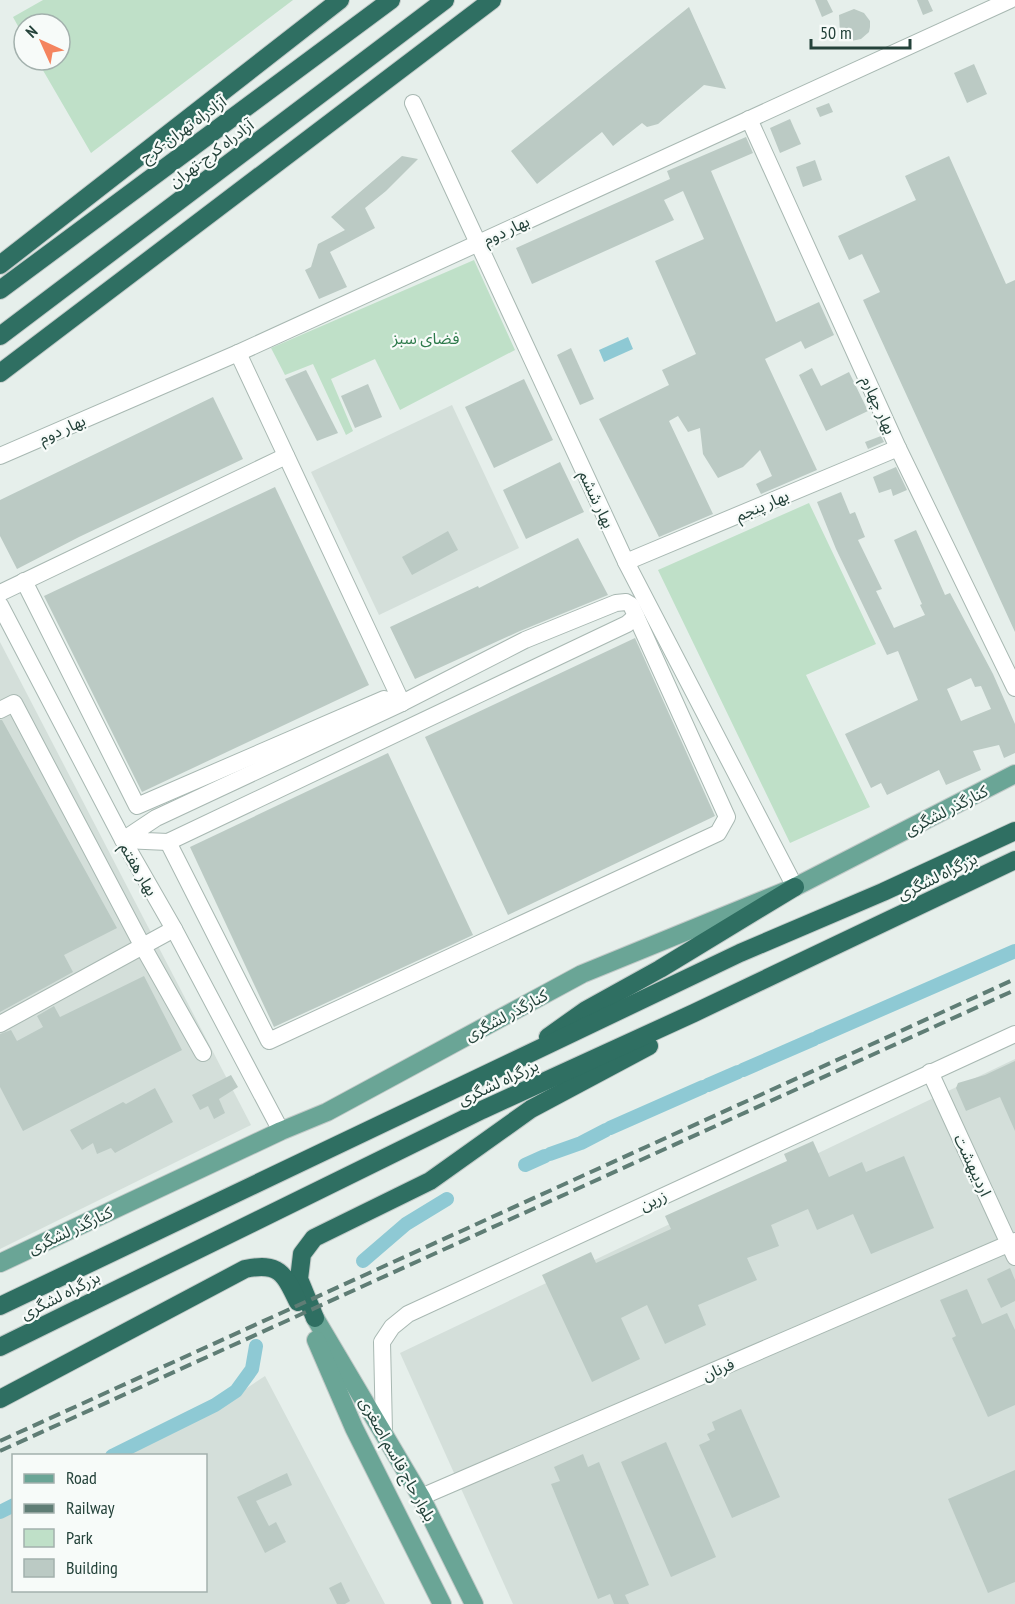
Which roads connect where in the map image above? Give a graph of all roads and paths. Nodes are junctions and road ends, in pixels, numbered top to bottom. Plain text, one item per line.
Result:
1 (340, 0) edge
2 (391, 0) edge
3 (445, 0) edge
4 (492, 0) edge
5 (1010, 0) edge
6 (413, 103) dead end
7 (749, 119) junction
8 (477, 243) junction
9 (0, 265) edge
10 (0, 290) edge
11 (0, 336) edge
12 (238, 353) junction
13 (0, 373) edge
14 (898, 448) junction
15 (0, 456) edge
16 (285, 456) junction
17 (626, 562) junction
18 (24, 581) junction
19 (0, 593) edge
20 (0, 605) edge
21 (636, 616) junction
22 (1015, 688) edge
23 (402, 703) junction
24 (0, 710) edge
25 (1015, 774) edge
26 (1015, 831) edge
27 (123, 840) junction
28 (168, 842) junction
29 (1015, 860) edge
30 (795, 887) junction
31 (174, 929) junction
32 (142, 945) junction
33 (694, 1013) junction
34 (0, 1024) edge
35 (1015, 1034) edge
36 (203, 1053) dead end
37 (494, 1071) junction
38 (930, 1072) junction
39 (281, 1131) junction
40 (1013, 1247) edge
41 (0, 1263) edge
42 (0, 1306) edge
43 (312, 1320) junction
44 (0, 1347) edge
45 (0, 1399) edge
46 (384, 1432) junction
47 (409, 1476) junction
48 (383, 1486) junction
49 (421, 1497) junction
50 (442, 1604) edge
51 (474, 1604) edge

1 - 9 highway
2 - 10 highway, آزادراه تهران-کرج
3 - 11 highway, آزادراه کرج-تهران
4 - 13 highway
5 - 7 street, بهار دوم
6 - 8 street, بهار ششم
7 - 8 street, بهار دوم
7 - 14 street, بهار چهارم
8 - 12 street, بهار دوم
8 - 17 street, بهار ششم
12 - 15 street, بهار دوم
12 - 16 street
14 - 17 street, بهار پنجم
14 - 22 street, بهار چهارم
16 - 18 street
16 - 23 street
17 - 30 street, بهار ششم
18 - 19 street
18 - 23 street
20 - 27 street, بهار هفتم
21 - 23 street
21 - 28 street
21 - 28 street
23 - 27 street
24 - 32 street
25 - 30 main road, کنارگذر لشگری
26 - 37 highway, بزرگراه لشگری
27 - 28 street
27 - 31 street, بهار هفتم
29 - 33 highway, بزرگراه لشگری
30 - 37 highway
30 - 39 main road, کنارگذر لشگری
31 - 32 street
31 - 39 street, بهار هفتم
32 - 34 street
32 - 36 street
33 - 43 highway
33 - 44 highway, بزرگراه لشگری
35 - 38 street, زرین
37 - 42 highway, بزرگراه لشگری
38 - 40 street, اردیبهشت
38 - 46 street, زرین
39 - 41 main road, کنارگذر لشگری
40 - 49 street, فرنان
43 - 45 highway
43 - 46 main road, بلوار حاج قاسم اصغری
43 - 48 main road, بلوار حاج قاسم اصغری
46 - 47 main road, بلوار حاج قاسم اصغری
47 - 48 main road
47 - 49 main road, بلوار حاج قاسم اصغری
48 - 50 main road, بلوار حاج قاسم اصغری
49 - 51 main road, بلوار حاج قاسم اصغری

